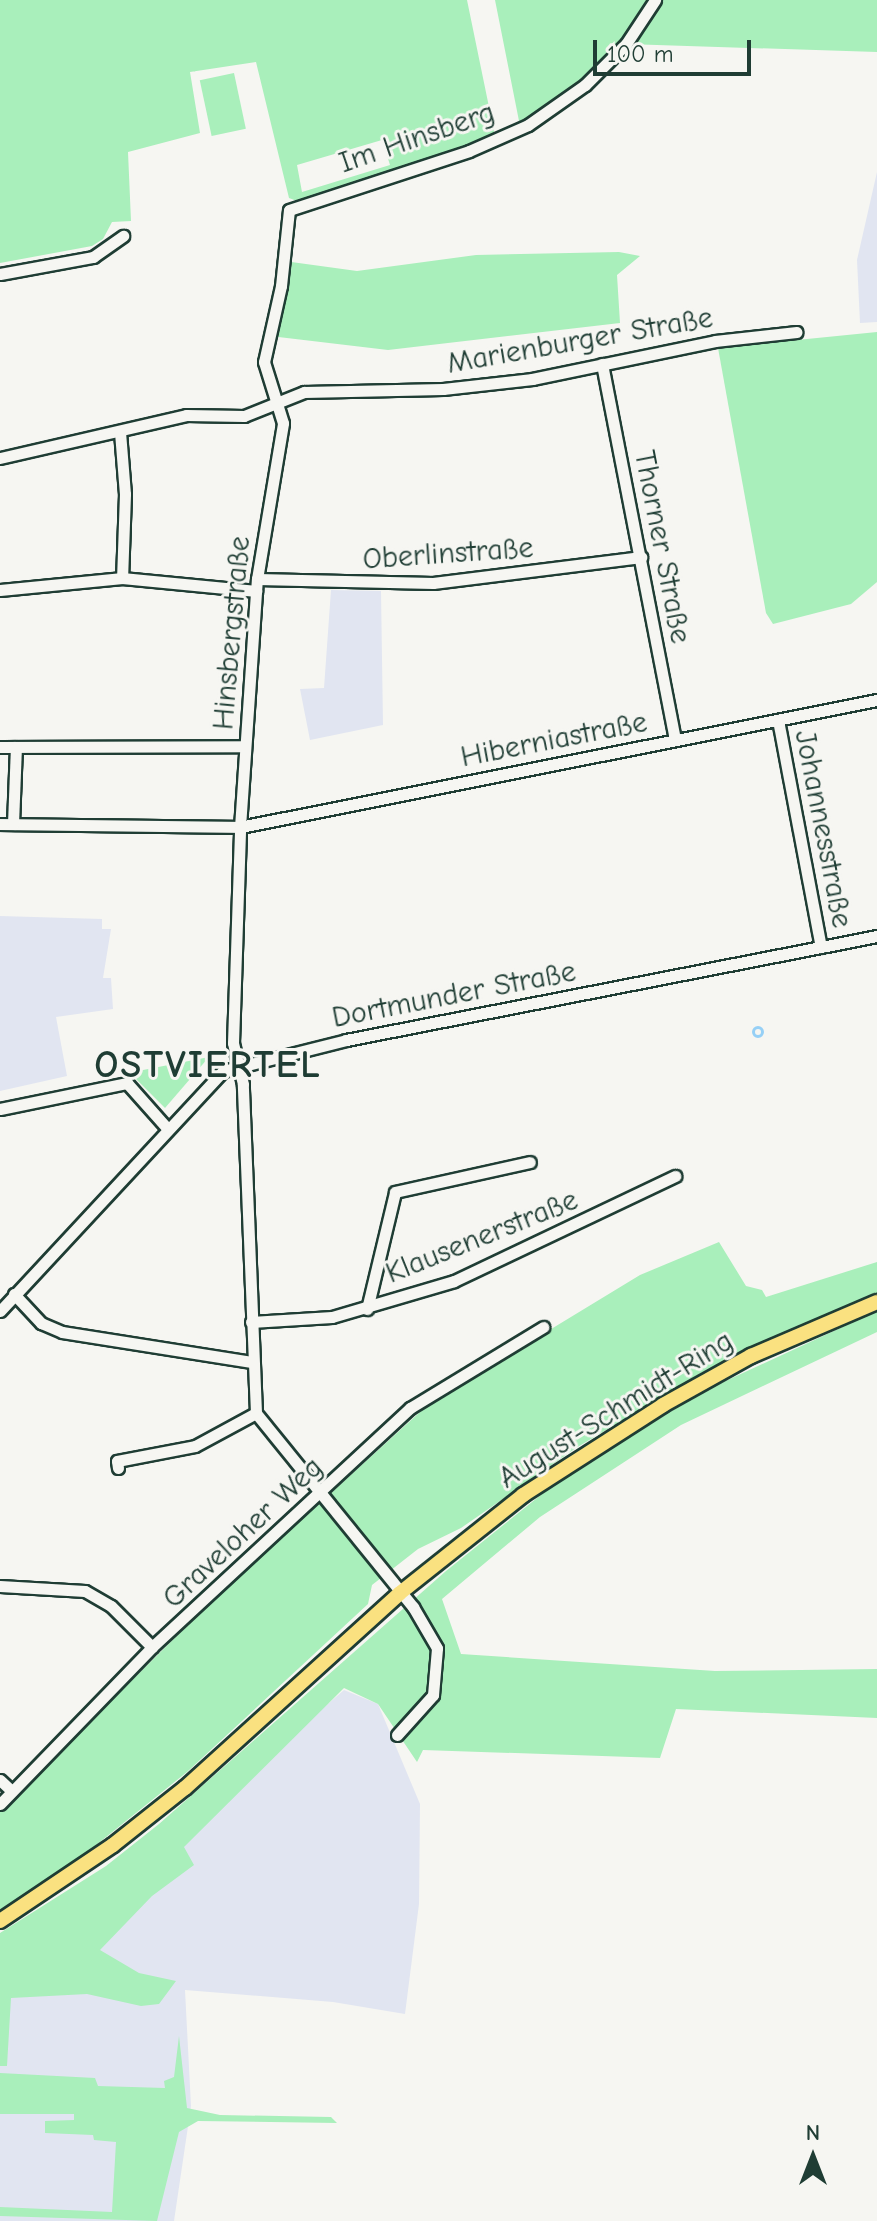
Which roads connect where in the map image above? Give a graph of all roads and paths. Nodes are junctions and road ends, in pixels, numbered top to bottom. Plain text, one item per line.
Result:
1 (655, 0) edge
2 (289, 210) joint
3 (123, 236) dead end
4 (0, 274) edge
5 (797, 332) dead end
6 (602, 364) junction
7 (277, 403) junction
8 (120, 432) junction
9 (0, 458) edge
10 (641, 557) junction
11 (122, 578) junction
12 (257, 585) junction
13 (0, 590) edge
14 (877, 700) edge
15 (778, 720) junction
16 (675, 740) junction
17 (245, 746) junction
18 (0, 747) edge
19 (16, 747) junction
20 (6, 824) edge
21 (240, 827) junction
22 (877, 936) edge
23 (821, 947) junction
24 (238, 1066) junction
25 (0, 1109) edge
26 (167, 1128) junction
27 (530, 1162) dead end
28 (675, 1176) dead end
29 (14, 1294) junction
30 (877, 1302) edge
31 (367, 1309) junction
32 (0, 1310) edge
33 (251, 1322) junction
34 (543, 1327) dead end
35 (252, 1362) junction
36 (256, 1413) junction
37 (118, 1468) dead end
38 (320, 1494) junction
39 (0, 1586) edge
40 (400, 1593) junction
41 (152, 1647) junction
42 (397, 1735) dead end
43 (0, 1780) edge
44 (12, 1791) junction
45 (0, 1804) edge
46 (0, 1921) edge

1 - 2 street, Im Hinsberg
2 - 7 street, Hinsbergstraße
3 - 4 street
5 - 6 street, Marienburger Straße
6 - 7 street, Marienburger Straße
6 - 10 street, Thorner Straße
7 - 8 street, Marienburger Straße
7 - 12 street, Hinsbergstraße
8 - 9 street, Marienburger Straße
8 - 11 street
10 - 12 street, Oberlinstraße
10 - 16 street, Thorner Straße
11 - 12 street, Oberlinstraße
11 - 13 street, Oberlinstraße
12 - 17 street, Hinsbergstraße
14 - 15 street, Hiberniastraße
15 - 16 street, Hiberniastraße
15 - 23 street, Johannesstraße
16 - 21 street, Hiberniastraße
17 - 19 street
17 - 21 street, Hinsbergstraße
18 - 19 street
19 - 20 street
20 - 21 street, Hiberniastraße
21 - 24 street, Hinsbergstraße
22 - 23 street, Dortmunder Straße
23 - 24 street, Dortmunder Straße
24 - 26 street, Dortmunder Straße
24 - 33 street, Hinsbergstraße
25 - 26 street
26 - 29 street, Dortmunder Straße
27 - 31 street
28 - 31 street, Klausenerstraße
29 - 32 street, Dortmunder Straße
29 - 35 street
30 - 40 main road, August-Schmidt-Ring
31 - 33 street, Klausenerstraße
33 - 35 street, Hinsbergstraße
34 - 38 street, Graveloher Weg
35 - 36 street, Hinsbergstraße
36 - 37 street
36 - 38 street
38 - 40 street
38 - 41 street, Graveloher Weg
39 - 41 street
40 - 42 street
40 - 46 main road, August-Schmidt-Ring
41 - 44 street, Graveloher Weg
43 - 44 street
44 - 45 street, Graveloher Weg

